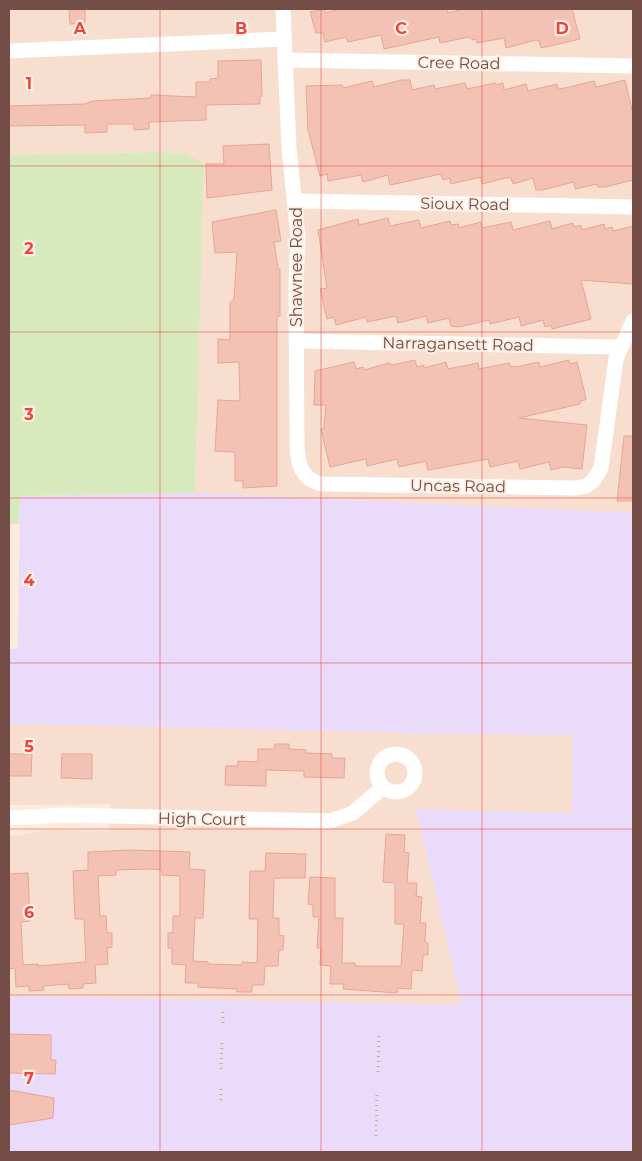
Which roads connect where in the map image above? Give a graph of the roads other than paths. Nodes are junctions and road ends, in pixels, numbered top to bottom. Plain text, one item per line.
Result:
1 (283, 9) edge
2 (284, 40) junction
3 (9, 51) edge
4 (285, 60) junction
5 (633, 66) edge
6 (296, 202) junction
7 (633, 207) edge
8 (633, 321) edge
9 (296, 341) junction
10 (620, 347) junction
11 (321, 484) joint
12 (383, 787) dead end
13 (9, 818) edge

1 - 2 street, Shawnee Road
2 - 3 street
2 - 4 street, Shawnee Road
4 - 5 street, Cree Road
4 - 6 street, Shawnee Road
6 - 7 street, Sioux Road
6 - 9 street, Shawnee Road
8 - 10 street
9 - 10 street, Narragansett Road
9 - 11 street, Shawnee Road
10 - 11 street, Uncas Road
12 - 13 street, High Court

